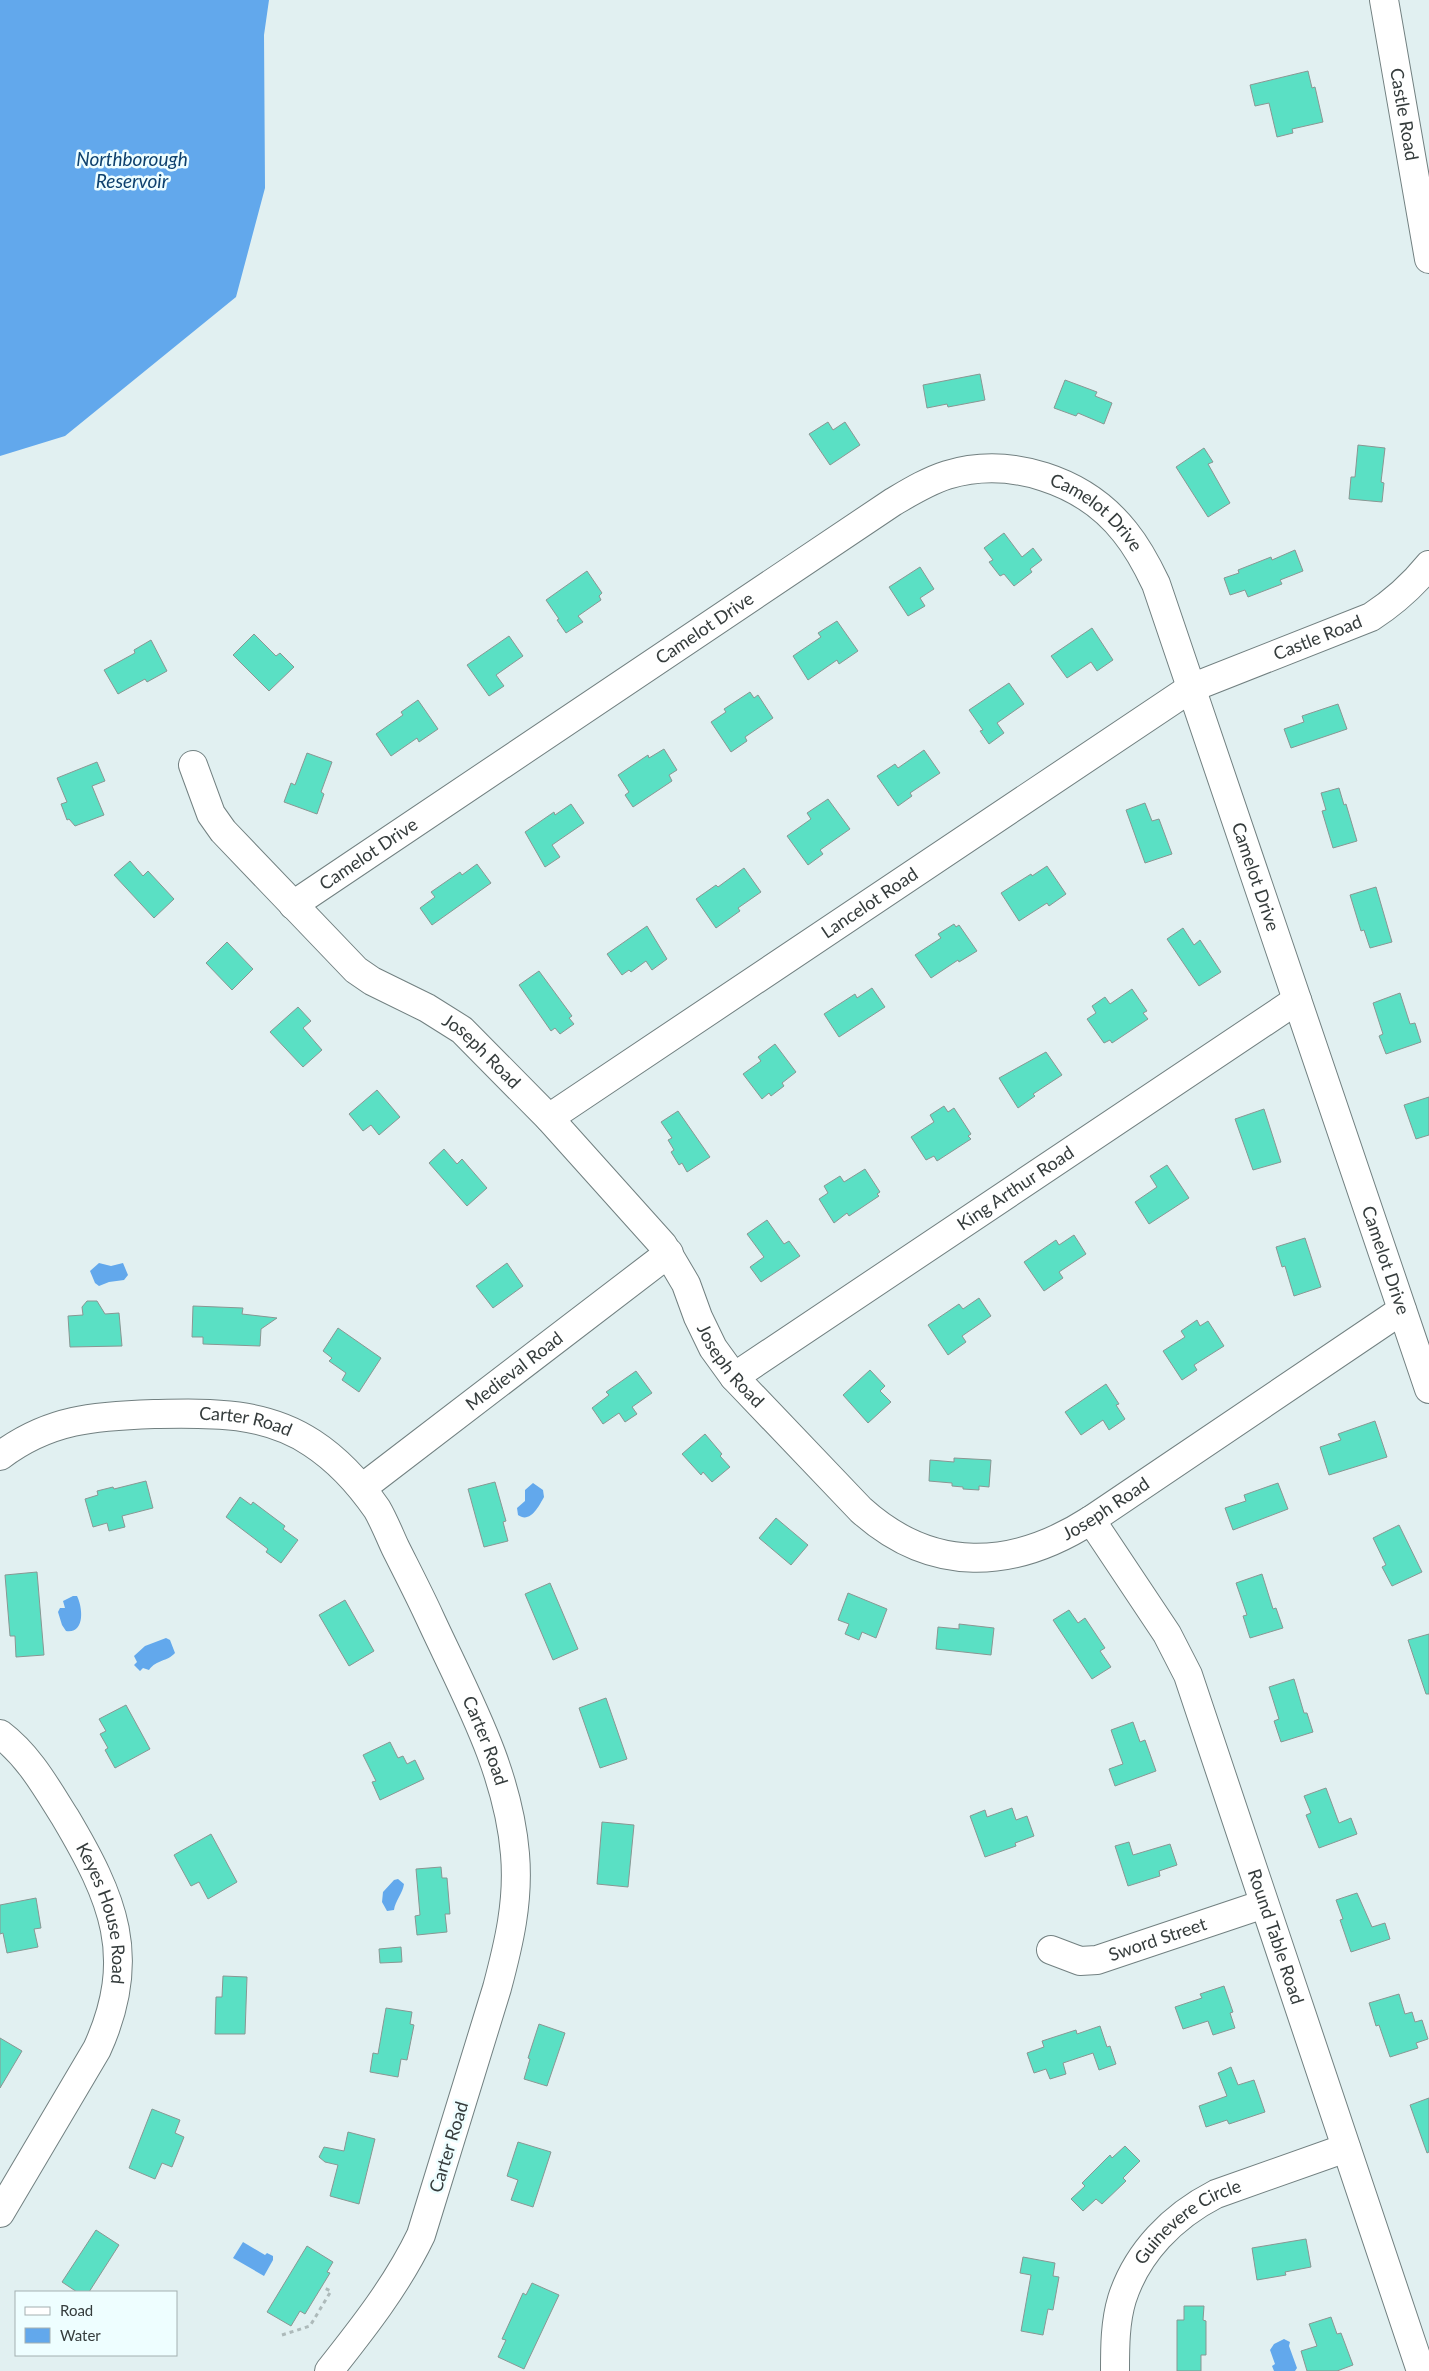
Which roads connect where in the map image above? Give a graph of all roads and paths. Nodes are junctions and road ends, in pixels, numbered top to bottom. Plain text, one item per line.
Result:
1 (1384, 0) edge
2 (1429, 259) edge
3 (1429, 565) edge
4 (1191, 688) junction
5 (193, 765) dead end
6 (293, 905) junction
7 (1297, 1000) junction
8 (549, 1118) junction
9 (669, 1254) junction
10 (1402, 1310) junction
11 (734, 1377) junction
12 (1429, 1390) edge
13 (0, 1456) edge
14 (362, 1488) junction
15 (1091, 1520) junction
16 (0, 1734) edge
17 (1264, 1904) junction
18 (1051, 1950) dead end
19 (1346, 2148) junction
20 (0, 2213) edge
21 (322, 2287) dead end
22 (282, 2335) dead end
23 (329, 2371) edge
24 (1114, 2371) edge
25 (1421, 2371) edge

1 - 2 street, Castle Road
3 - 4 street, Castle Road
4 - 6 street, Camelot Drive
4 - 7 street, Camelot Drive
4 - 8 street, Lancelot Road
5 - 6 street, Joseph Road
6 - 8 street, Joseph Road
7 - 10 street, Camelot Drive
7 - 11 street, King Arthur Road
8 - 9 street, Joseph Road
9 - 11 street, Joseph Road
9 - 14 street, Medieval Road
10 - 12 street, Camelot Drive
10 - 15 street, Joseph Road
11 - 15 street, Joseph Road
13 - 14 street, Carter Road
14 - 23 street, Carter Road
15 - 17 street, Round Table Road
16 - 20 street, Keyes House Road
17 - 18 street, Sword Street
17 - 19 street, Round Table Road
19 - 24 street, Guinevere Circle
19 - 25 street, Round Table Road
21 - 22 path

